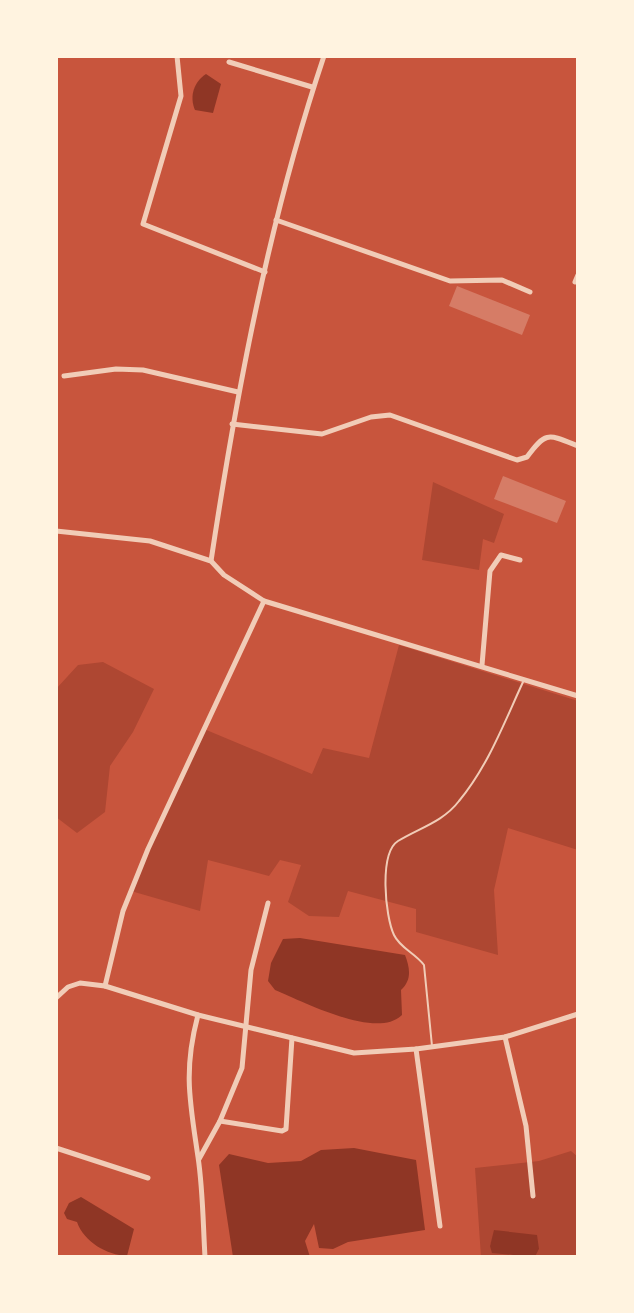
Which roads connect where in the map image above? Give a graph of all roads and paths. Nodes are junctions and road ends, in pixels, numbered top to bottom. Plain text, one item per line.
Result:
1 (177, 56) edge
2 (324, 56) edge
3 (229, 62) dead end
4 (312, 88) junction
5 (276, 220) junction
6 (265, 272) junction
7 (578, 275) edge
8 (575, 282) dead end
9 (530, 292) dead end
10 (64, 376) dead end
11 (238, 392) junction
12 (232, 424) junction
13 (578, 446) edge
14 (56, 531) edge
15 (520, 560) dead end
16 (211, 561) junction
17 (264, 601) junction
18 (482, 665) junction
19 (524, 679) junction
20 (578, 696) edge
21 (268, 903) dead end
22 (105, 986) junction
23 (56, 998) edge
24 (578, 1014) edge
25 (198, 1015) junction
26 (246, 1027) junction
27 (505, 1037) junction
28 (292, 1038) junction
29 (432, 1047) junction
30 (416, 1049) junction
31 (220, 1121) junction
32 (56, 1148) edge
33 (199, 1159) junction
34 (148, 1178) dead end
35 (533, 1196) dead end
36 (440, 1226) dead end
37 (205, 1257) edge

1 - 6 street
2 - 4 street
3 - 4 street
4 - 5 street
5 - 6 street
5 - 9 street
6 - 11 street
7 - 8 street
10 - 11 street
11 - 12 street
12 - 13 street
12 - 16 street
14 - 16 street
15 - 18 street
16 - 17 street
17 - 18 street
17 - 22 street
18 - 19 street
19 - 20 street
19 - 29 lane
21 - 26 street
22 - 23 street
22 - 25 street
24 - 27 street
25 - 26 street
25 - 33 street
26 - 28 street
26 - 31 street
27 - 29 street
27 - 35 street
28 - 30 street
28 - 31 street
29 - 30 street
30 - 36 street
31 - 33 street
32 - 34 street
33 - 37 street

